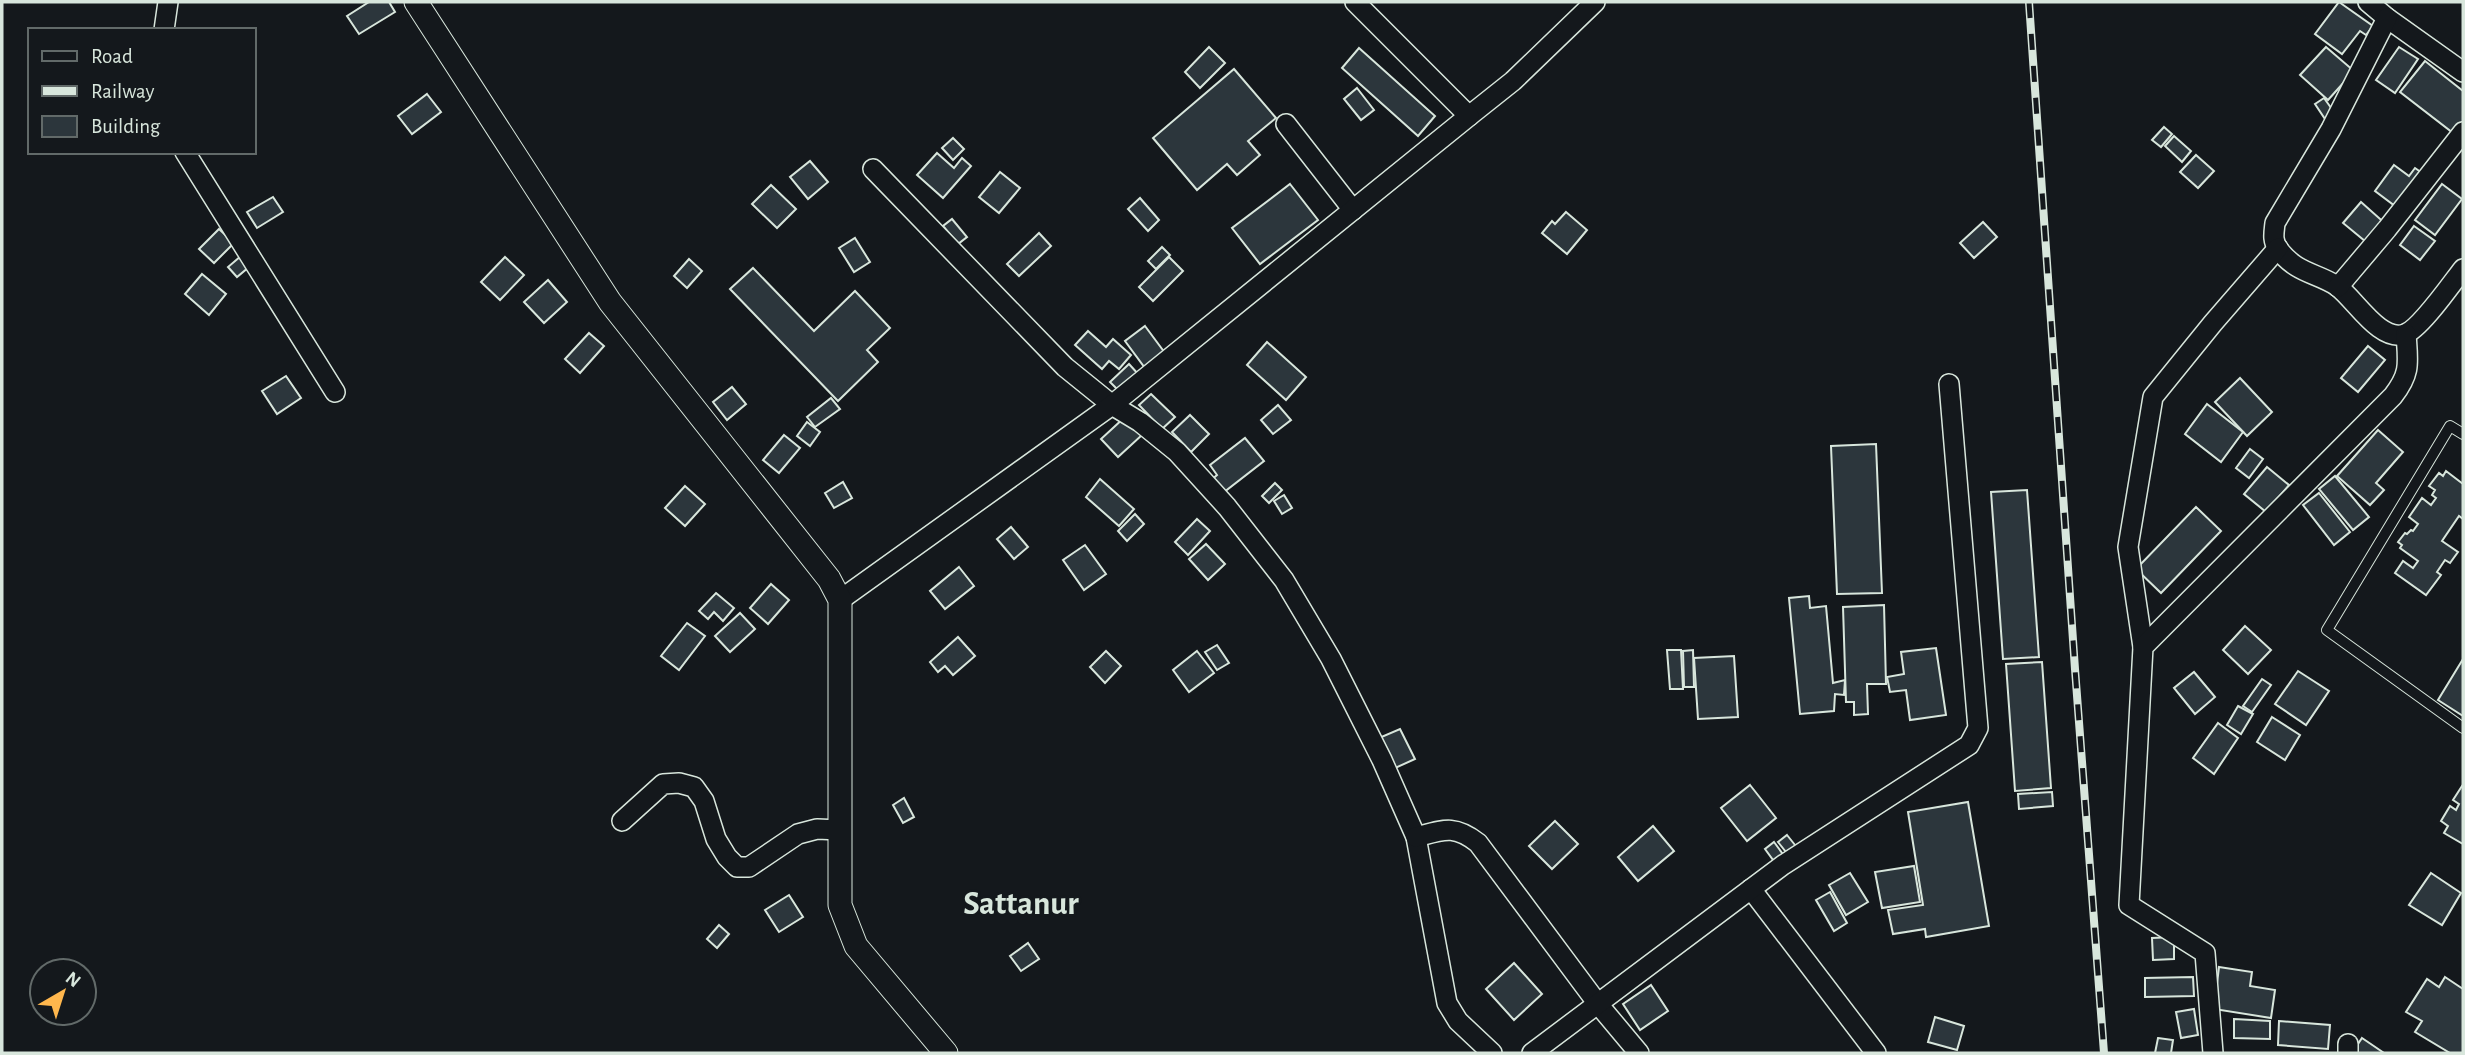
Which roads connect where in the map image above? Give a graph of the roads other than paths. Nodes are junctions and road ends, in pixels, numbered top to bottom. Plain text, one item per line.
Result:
1 (167, 2) edge
2 (416, 2) edge
3 (1355, 2) edge
4 (1595, 2) edge
5 (2368, 2) edge
6 (2386, 18) junction
7 (164, 28) edge
8 (2463, 72) edge
9 (1469, 116) junction
10 (1286, 124) dead end
11 (2463, 132) edge
12 (186, 154) edge
13 (873, 169) dead end
14 (1353, 210) junction
15 (2278, 248) junction
16 (2463, 270) edge
17 (2338, 287) junction
18 (2406, 334) junction
19 (1949, 383) dead end
20 (335, 392) dead end
21 (1112, 405) junction
22 (2463, 434) edge
23 (840, 600) junction
24 (2143, 646) junction
25 (2463, 729) edge
26 (622, 821) dead end
27 (840, 830) junction
28 (1416, 837) junction
29 (1751, 889) junction
30 (1598, 1004) junction
31 (946, 1053) edge
32 (1492, 1053) edge
33 (1532, 1053) edge
34 (1639, 1053) edge
35 (1876, 1053) edge
36 (2213, 1053) edge

1 - 7 street
2 - 23 street
3 - 9 street
4 - 9 street
5 - 6 street
6 - 8 street
6 - 15 street
9 - 14 street
10 - 14 street
11 - 17 street
12 - 20 street
13 - 21 street
14 - 21 street
15 - 17 street
15 - 24 street
16 - 18 street
17 - 18 street
18 - 24 street
19 - 29 street
21 - 23 street
21 - 28 street
22 - 25 lane
23 - 27 street
24 - 36 street
26 - 27 street
27 - 31 street
28 - 30 street
28 - 32 street
29 - 30 street
29 - 35 street
30 - 33 street
30 - 34 street

